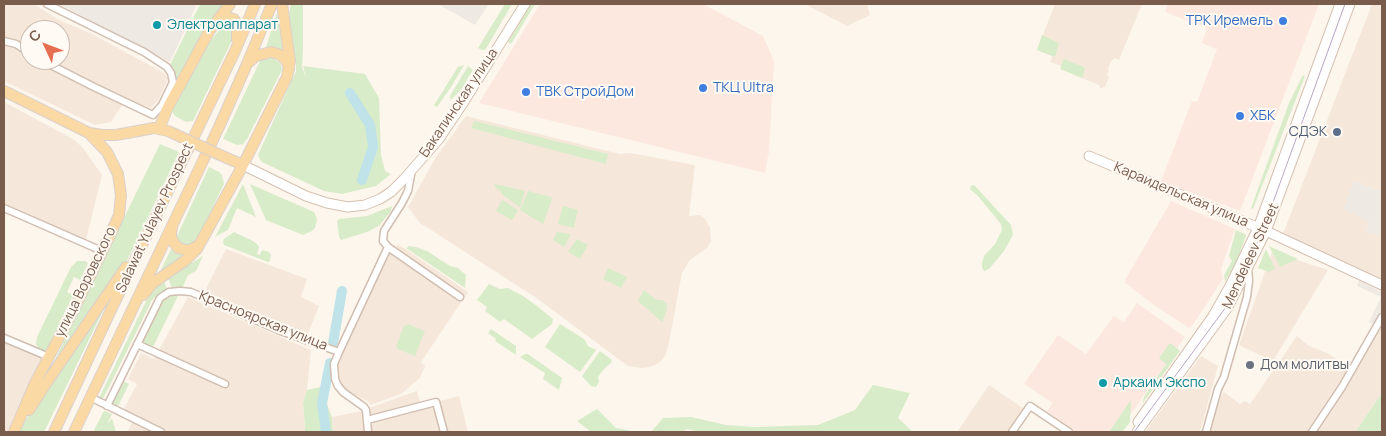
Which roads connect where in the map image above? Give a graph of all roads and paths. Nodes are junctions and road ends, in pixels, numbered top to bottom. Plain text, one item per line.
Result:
1 (47, 4) edge
2 (230, 4) edge
3 (255, 4) edge
4 (272, 4) edge
5 (282, 4) edge
6 (525, 4) edge
7 (1340, 4) edge
8 (1350, 4) edge
9 (210, 30) junction
10 (4, 41) edge
11 (20, 47) edge
12 (235, 52) junction
13 (247, 64) junction
14 (61, 70) edge
15 (289, 73) junction
16 (4, 91) edge
17 (153, 115) junction
18 (156, 129) junction
19 (89, 133) junction
20 (1089, 156) dead end
21 (243, 165) junction
22 (412, 170) junction
23 (4, 208) edge
24 (172, 224) junction
25 (1262, 230) junction
26 (148, 232) junction
27 (201, 242) junction
28 (388, 247) junction
29 (102, 251) junction
30 (1245, 264) junction
31 (1382, 285) edge
32 (460, 297) dead end
33 (130, 312) junction
34 (1382, 317) edge
35 (4, 338) edge
36 (137, 344) junction
37 (339, 352) junction
38 (49, 357) junction
39 (225, 384) dead end
40 (90, 397) junction
41 (107, 406) junction
42 (367, 420) junction
43 (14, 432) edge
44 (54, 432) edge
45 (74, 432) edge
46 (161, 432) edge
47 (368, 432) edge
48 (444, 432) edge
49 (1012, 432) edge
50 (1069, 432) edge
51 (1131, 432) edge
52 (1137, 432) edge
53 (1206, 432) edge
54 (1312, 432) edge

1 - 17 street
2 - 9 main road
3 - 12 main road, Salawat Yulayev Prospect
4 - 13 main road, Salawat Yulayev Prospect
5 - 15 main road
6 - 22 main road, Бакалинская улица
7 - 25 main road, Mendeleev Street
8 - 25 main road, Mendeleev Street
9 - 12 main road
9 - 18 main road
10 - 11 street
12 - 26 main road, Salawat Yulayev Prospect
13 - 15 main road
13 - 24 main road, Salawat Yulayev Prospect
14 - 17 street
15 - 21 main road
16 - 19 main road
17 - 18 street
18 - 19 main road
18 - 21 main road, bridge
19 - 29 main road, улица Воровского
20 - 25 main road, Караидельская улица
21 - 22 main road, Бакалинская улица
21 - 27 main road
22 - 28 street
23 - 29 street
24 - 27 main road
24 - 33 main road, Salawat Yulayev Prospect
25 - 30 main road, Mendeleev Street
25 - 31 main road, Караидельская улица
26 - 43 main road
26 - 44 main road, Salawat Yulayev Prospect
27 - 33 main road
28 - 32 street
28 - 37 street
29 - 38 main road, улица Воровского
30 - 51 main road, Mendeleev Street
30 - 52 main road, Mendeleev Street
30 - 53 street
33 - 40 main road, Salawat Yulayev Prospect
34 - 54 street
35 - 38 street
36 - 37 street, Красноярская улица
36 - 39 street
36 - 41 street
37 - 42 street, Красноярская улица
38 - 43 main road, улица Воровского
40 - 41 street
40 - 45 main road, Salawat Yulayev Prospect
41 - 46 street
42 - 47 street
42 - 48 street
49 - 50 street

